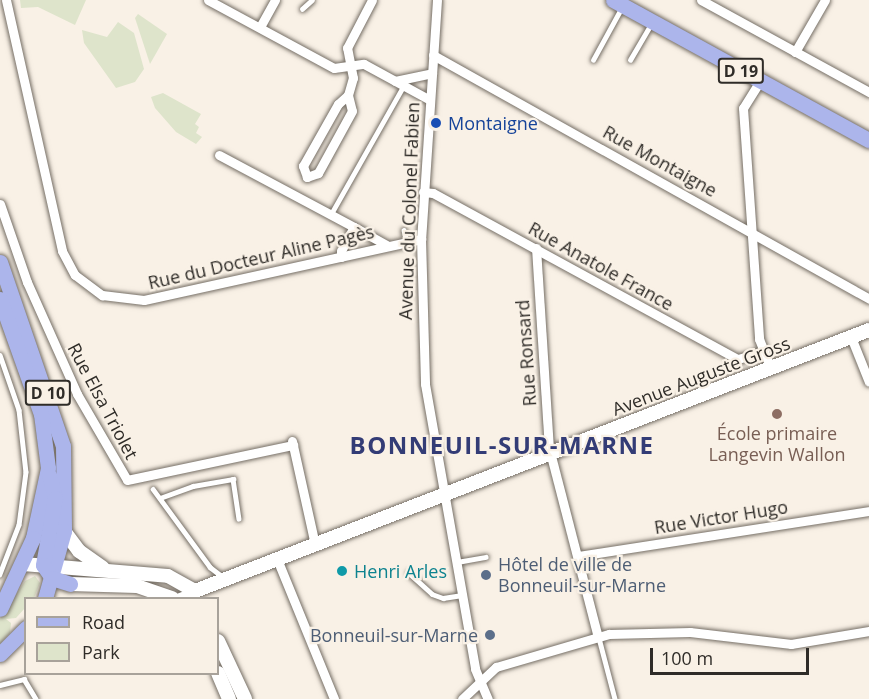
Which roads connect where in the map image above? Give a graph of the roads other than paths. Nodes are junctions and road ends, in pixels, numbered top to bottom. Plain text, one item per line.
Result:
1 (6, 0) edge
2 (208, 0) edge
3 (312, 0) edge
4 (372, 0) edge
5 (437, 0) edge
6 (700, 0) edge
7 (825, 0) edge
8 (272, 2) edge
9 (618, 3) edge
10 (302, 9) dead end
11 (652, 22) junction
12 (260, 27) junction
13 (795, 52) junction
14 (433, 55) junction
15 (593, 60) dead end
16 (630, 60) dead end
17 (350, 66) junction
18 (432, 73) junction
19 (760, 81) junction
20 (400, 83) junction
21 (869, 92) edge
22 (348, 95) junction
23 (430, 100) junction
24 (869, 140) edge
25 (219, 155) dead end
26 (423, 192) junction
27 (0, 204) edge
28 (332, 214) junction
29 (354, 227) junction
30 (404, 230) dead end
31 (751, 231) junction
32 (421, 239) junction
33 (406, 242) junction
34 (388, 246) junction
35 (536, 248) junction
36 (341, 257) junction
37 (0, 262) edge
38 (0, 299) edge
39 (869, 299) edge
40 (869, 330) edge
41 (852, 337) junction
42 (764, 351) junction
43 (0, 355) edge
44 (771, 368) junction
45 (869, 382) edge
46 (551, 454) junction
47 (48, 468) junction
48 (153, 489) dead end
49 (446, 494) junction
50 (160, 498) junction
51 (869, 511) edge
52 (239, 519) dead end
53 (64, 531) junction
54 (315, 545) junction
55 (578, 556) junction
56 (486, 557) dead end
57 (277, 559) junction
58 (457, 562) junction
59 (23, 564) junction
60 (103, 568) junction
61 (50, 570) junction
62 (409, 573) dead end
63 (0, 574) edge
64 (225, 579) junction
65 (70, 584) junction
66 (197, 595) edge
67 (462, 595) junction
68 (46, 597) edge
69 (169, 597) edge
70 (0, 609) edge
71 (24, 630) edge
72 (869, 631) edge
73 (598, 637) junction
74 (219, 643) edge
75 (0, 654) edge
76 (219, 675) edge
77 (480, 680) junction
78 (0, 685) edge
79 (36, 699) edge
80 (230, 699) edge
81 (245, 699) edge
82 (334, 699) edge
83 (462, 699) edge
84 (488, 699) edge
85 (615, 699) edge

1 - 36 street, Rue du Docteur Aline Pagès
2 - 12 street
3 - 10 lane
4 - 17 street
5 - 14 street, Avenue du Colonel Fabien
6 - 13 street
7 - 13 street
8 - 12 street
9 - 11 main road, D 19
9 - 15 lane
11 - 16 lane
11 - 19 main road, D 19
12 - 17 street
13 - 21 street
14 - 18 street, Avenue du Colonel Fabien
14 - 31 street, Rue Montaigne
17 - 20 street
17 - 22 street
18 - 20 street
18 - 23 street, Avenue du Colonel Fabien
19 - 24 main road, D 19
19 - 31 street
20 - 23 street
20 - 28 lane
22 - 22 street
23 - 26 street, Avenue du Colonel Fabien
25 - 28 street
26 - 32 street, Avenue du Colonel Fabien
26 - 35 street, Rue Anatole France
27 - 54 street, Rue Elsa Triolet
28 - 29 street
29 - 34 street
29 - 36 street
30 - 33 lane
31 - 39 street, Rue Montaigne
31 - 42 street
32 - 33 street, Rue du Docteur Aline Pagès
32 - 49 street, Avenue du Colonel Fabien
33 - 34 street, Rue du Docteur Aline Pagès
34 - 36 street, Rue du Docteur Aline Pagès
35 - 42 street, Rue Anatole France
35 - 46 street, Rue Ronsard
37 - 53 main road, D 10
38 - 47 main road, D 10
40 - 41 street, Avenue Auguste Gross
41 - 44 street, Avenue Auguste Gross
41 - 45 street
42 - 44 street
43 - 63 lane
44 - 46 street, Avenue Auguste Gross
46 - 49 street, Avenue Auguste Gross
46 - 55 street, Rue Ronsard
47 - 59 main road, D 10
47 - 61 main road
48 - 50 lane
49 - 54 street, Avenue Auguste Gross
49 - 58 street, Avenue du Colonel Fabien
50 - 52 lane
50 - 64 lane
51 - 55 street, Rue Victor Hugo
53 - 60 street
53 - 61 main road, D 10
54 - 57 street, Avenue Auguste Gross
55 - 73 street, Rue Ronsard
56 - 58 lane
57 - 64 street, Avenue Auguste Gross
57 - 82 street
58 - 67 street, Avenue du Colonel Fabien
59 - 61 street
59 - 70 main road, D 10
60 - 61 street
60 - 66 street
61 - 65 main road
61 - 68 main road, D 10
62 - 67 lane
64 - 66 street, Avenue Auguste Gross
65 - 68 main road
65 - 69 street
67 - 77 street, Avenue du Colonel Fabien
71 - 75 main road
72 - 73 street
73 - 77 street
73 - 85 lane
74 - 81 street
76 - 80 street
77 - 83 street
77 - 84 street, Avenue du Colonel Fabien
78 - 79 lane

